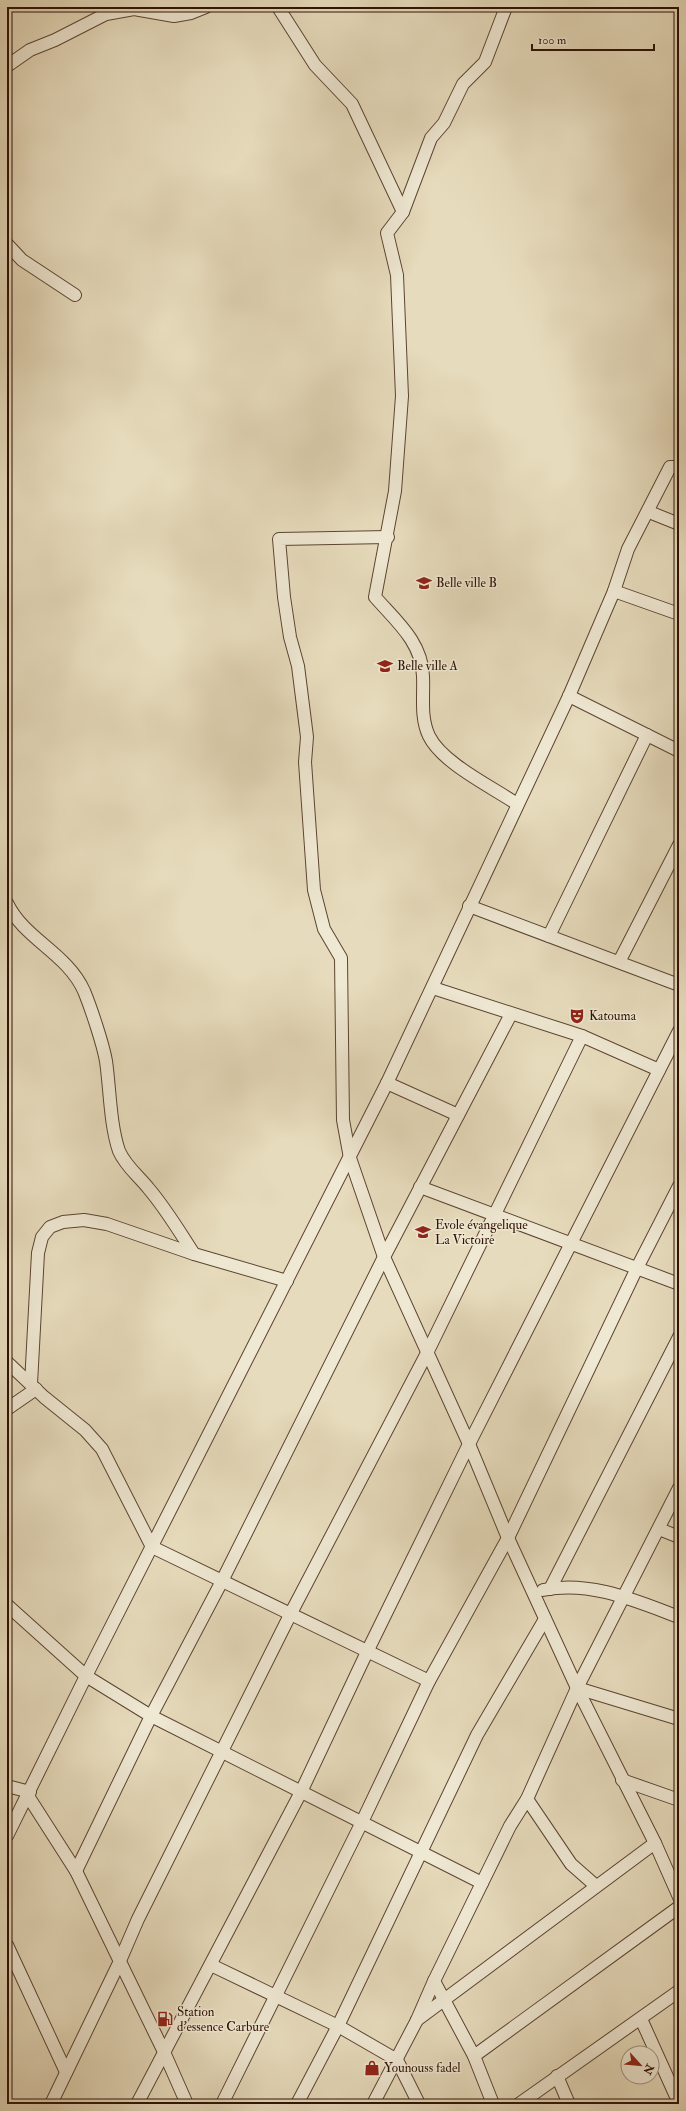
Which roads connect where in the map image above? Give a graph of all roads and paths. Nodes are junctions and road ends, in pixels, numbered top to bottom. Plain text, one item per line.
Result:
1 (206, 7) edge
2 (278, 7) edge
3 (506, 7) edge
4 (7, 66) edge
5 (403, 212) junction
6 (7, 244) edge
7 (75, 295) dead end
8 (679, 467) edge
9 (649, 512) junction
10 (679, 524) edge
11 (388, 537) junction
12 (614, 591) junction
13 (679, 614) edge
14 (568, 696) junction
15 (648, 735) junction
16 (679, 751) edge
17 (517, 804) junction
18 (679, 845) edge
19 (7, 903) edge
20 (469, 906) junction
21 (549, 936) junction
22 (619, 962) junction
23 (679, 985) edge
24 (433, 988) junction
25 (511, 1014) junction
26 (679, 1031) edge
27 (582, 1036) junction
28 (659, 1070) junction
29 (387, 1083) junction
30 (458, 1115) junction
31 (350, 1158) junction
32 (679, 1186) edge
33 (420, 1187) junction
34 (494, 1214) junction
35 (572, 1244) junction
36 (194, 1254) junction
37 (384, 1257) junction
38 (637, 1268) junction
39 (288, 1281) junction
40 (679, 1284) edge
41 (679, 1337) edge
42 (427, 1353) junction
43 (7, 1362) edge
44 (33, 1387) junction
45 (7, 1409) edge
46 (469, 1444) junction
47 (679, 1488) edge
48 (659, 1528) junction
49 (679, 1537) edge
50 (508, 1538) junction
51 (152, 1547) junction
52 (222, 1581) junction
53 (550, 1589) junction
54 (533, 1592) junction
55 (624, 1597) junction
56 (7, 1605) edge
57 (291, 1613) junction
58 (679, 1617) edge
59 (545, 1619) junction
60 (367, 1652) junction
61 (86, 1676) junction
62 (429, 1681) junction
63 (577, 1688) junction
64 (151, 1716) junction
65 (679, 1719) edge
66 (222, 1751) junction
67 (622, 1780) junction
68 (7, 1786) edge
69 (301, 1792) junction
70 (29, 1794) junction
71 (527, 1799) junction
72 (679, 1800) edge
73 (362, 1822) junction
74 (7, 1836) edge
75 (655, 1843) junction
76 (420, 1852) junction
77 (76, 1871) junction
78 (482, 1883) junction
79 (596, 1886) junction
80 (679, 1897) edge
81 (679, 1907) edge
82 (7, 1945) edge
83 (120, 1963) junction
84 (211, 1965) junction
85 (434, 1981) junction
86 (679, 1991) edge
87 (275, 1997) junction
88 (445, 2000) junction
89 (641, 2019) junction
90 (417, 2020) junction
91 (338, 2026) junction
92 (164, 2052) junction
93 (474, 2056) junction
94 (397, 2060) junction
95 (66, 2072) junction
96 (557, 2076) junction
97 (679, 2103) edge
98 (51, 2104) edge
99 (137, 2104) edge
100 (187, 2104) edge
101 (222, 2104) edge
102 (297, 2104) edge
103 (372, 2104) edge
104 (419, 2104) edge
105 (493, 2104) edge
106 (519, 2104) edge
107 (569, 2104) edge

1 - 4 street
2 - 5 street
3 - 5 street
5 - 11 street
6 - 7 street
8 - 9 street
9 - 10 street
9 - 12 street
11 - 17 street
11 - 31 street
12 - 13 street
12 - 14 street
14 - 15 street
14 - 17 street
15 - 16 street
15 - 21 street
17 - 20 street
18 - 22 street
19 - 36 street
20 - 21 street
20 - 24 street
21 - 22 street
22 - 23 street
24 - 25 street
24 - 29 street
25 - 27 street
25 - 30 street
26 - 28 street
27 - 28 street
27 - 34 street
28 - 35 street
29 - 30 street
29 - 31 street
30 - 33 street
31 - 37 street
31 - 39 street
32 - 38 street
33 - 34 street
33 - 37 street
34 - 35 street
34 - 42 street
35 - 38 street
35 - 46 street
36 - 39 street
36 - 44 street
37 - 42 street
37 - 52 street
38 - 40 street
38 - 50 street
39 - 51 street
41 - 53 street
42 - 46 street
42 - 57 street
43 - 44 street
44 - 45 street
44 - 51 street
46 - 50 street
46 - 60 street
47 - 48 street
48 - 49 street
48 - 55 street
50 - 54 street
50 - 62 street
51 - 52 street
51 - 61 street
52 - 57 street
52 - 64 street
53 - 54 street
53 - 55 street
54 - 59 street
55 - 58 street
55 - 63 street
56 - 61 street
57 - 60 street
57 - 66 street
59 - 63 street
59 - 76 street
60 - 62 street
60 - 69 street
61 - 64 street
61 - 70 street
62 - 73 street
63 - 65 street
63 - 67 street
63 - 71 street
64 - 66 street
64 - 77 street
66 - 69 street
66 - 83 street
67 - 72 street
67 - 75 street
68 - 70 street
69 - 73 street
69 - 84 street
70 - 74 street
70 - 77 street
71 - 78 street
71 - 79 street
73 - 76 street
73 - 87 street
75 - 79 street
75 - 80 street
76 - 78 street
76 - 91 street
77 - 83 street
78 - 85 street
79 - 88 street
81 - 93 street
82 - 95 street
83 - 92 street
83 - 95 street
84 - 87 street
84 - 92 street
85 - 88 street
85 - 90 street
86 - 89 street
87 - 91 street
87 - 101 street
88 - 90 street
88 - 93 street
89 - 96 street
89 - 97 street
90 - 94 street
91 - 94 street
91 - 102 street
92 - 99 street
92 - 100 street
93 - 105 street
94 - 103 street
94 - 104 street
95 - 98 street
96 - 106 street
96 - 107 street

